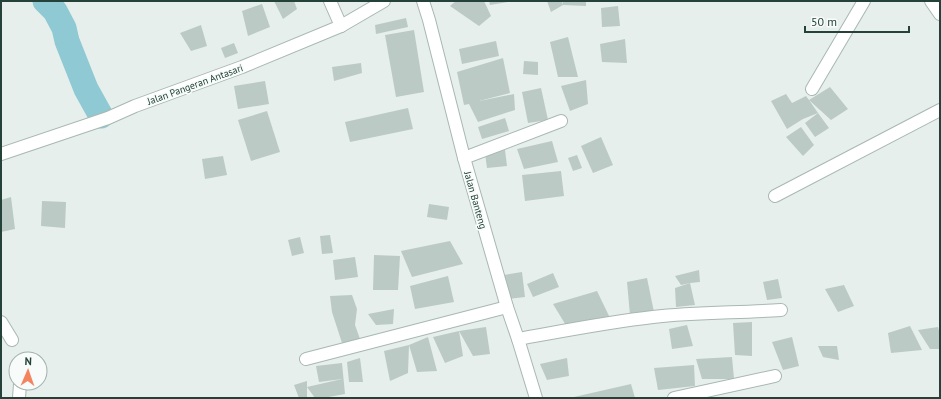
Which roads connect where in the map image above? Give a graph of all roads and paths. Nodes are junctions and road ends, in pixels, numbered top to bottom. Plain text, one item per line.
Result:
1 (330, 1) edge
2 (384, 1) edge
3 (423, 1) edge
4 (864, 1) edge
5 (931, 1) edge
6 (940, 14) edge
7 (341, 26) junction
8 (812, 89) dead end
9 (940, 110) edge
10 (561, 121) dead end
11 (1, 154) edge
12 (464, 158) junction
13 (775, 196) dead end
14 (507, 307) junction
15 (781, 310) dead end
16 (1, 322) edge
17 (518, 339) junction
18 (12, 340) dead end
19 (306, 359) dead end
20 (775, 376) dead end
21 (536, 398) edge
22 (674, 398) edge

1 - 7 street
2 - 7 street, Jalan Pangeran Antasari
3 - 12 street, Jalan Banteng
4 - 8 street
5 - 6 street
7 - 11 street, Jalan Pangeran Antasari
9 - 13 street
10 - 12 street
12 - 14 street, Jalan Banteng
14 - 17 street, Jalan Banteng
14 - 19 street
15 - 17 street
16 - 18 street
17 - 21 street, Jalan Banteng
20 - 22 street

